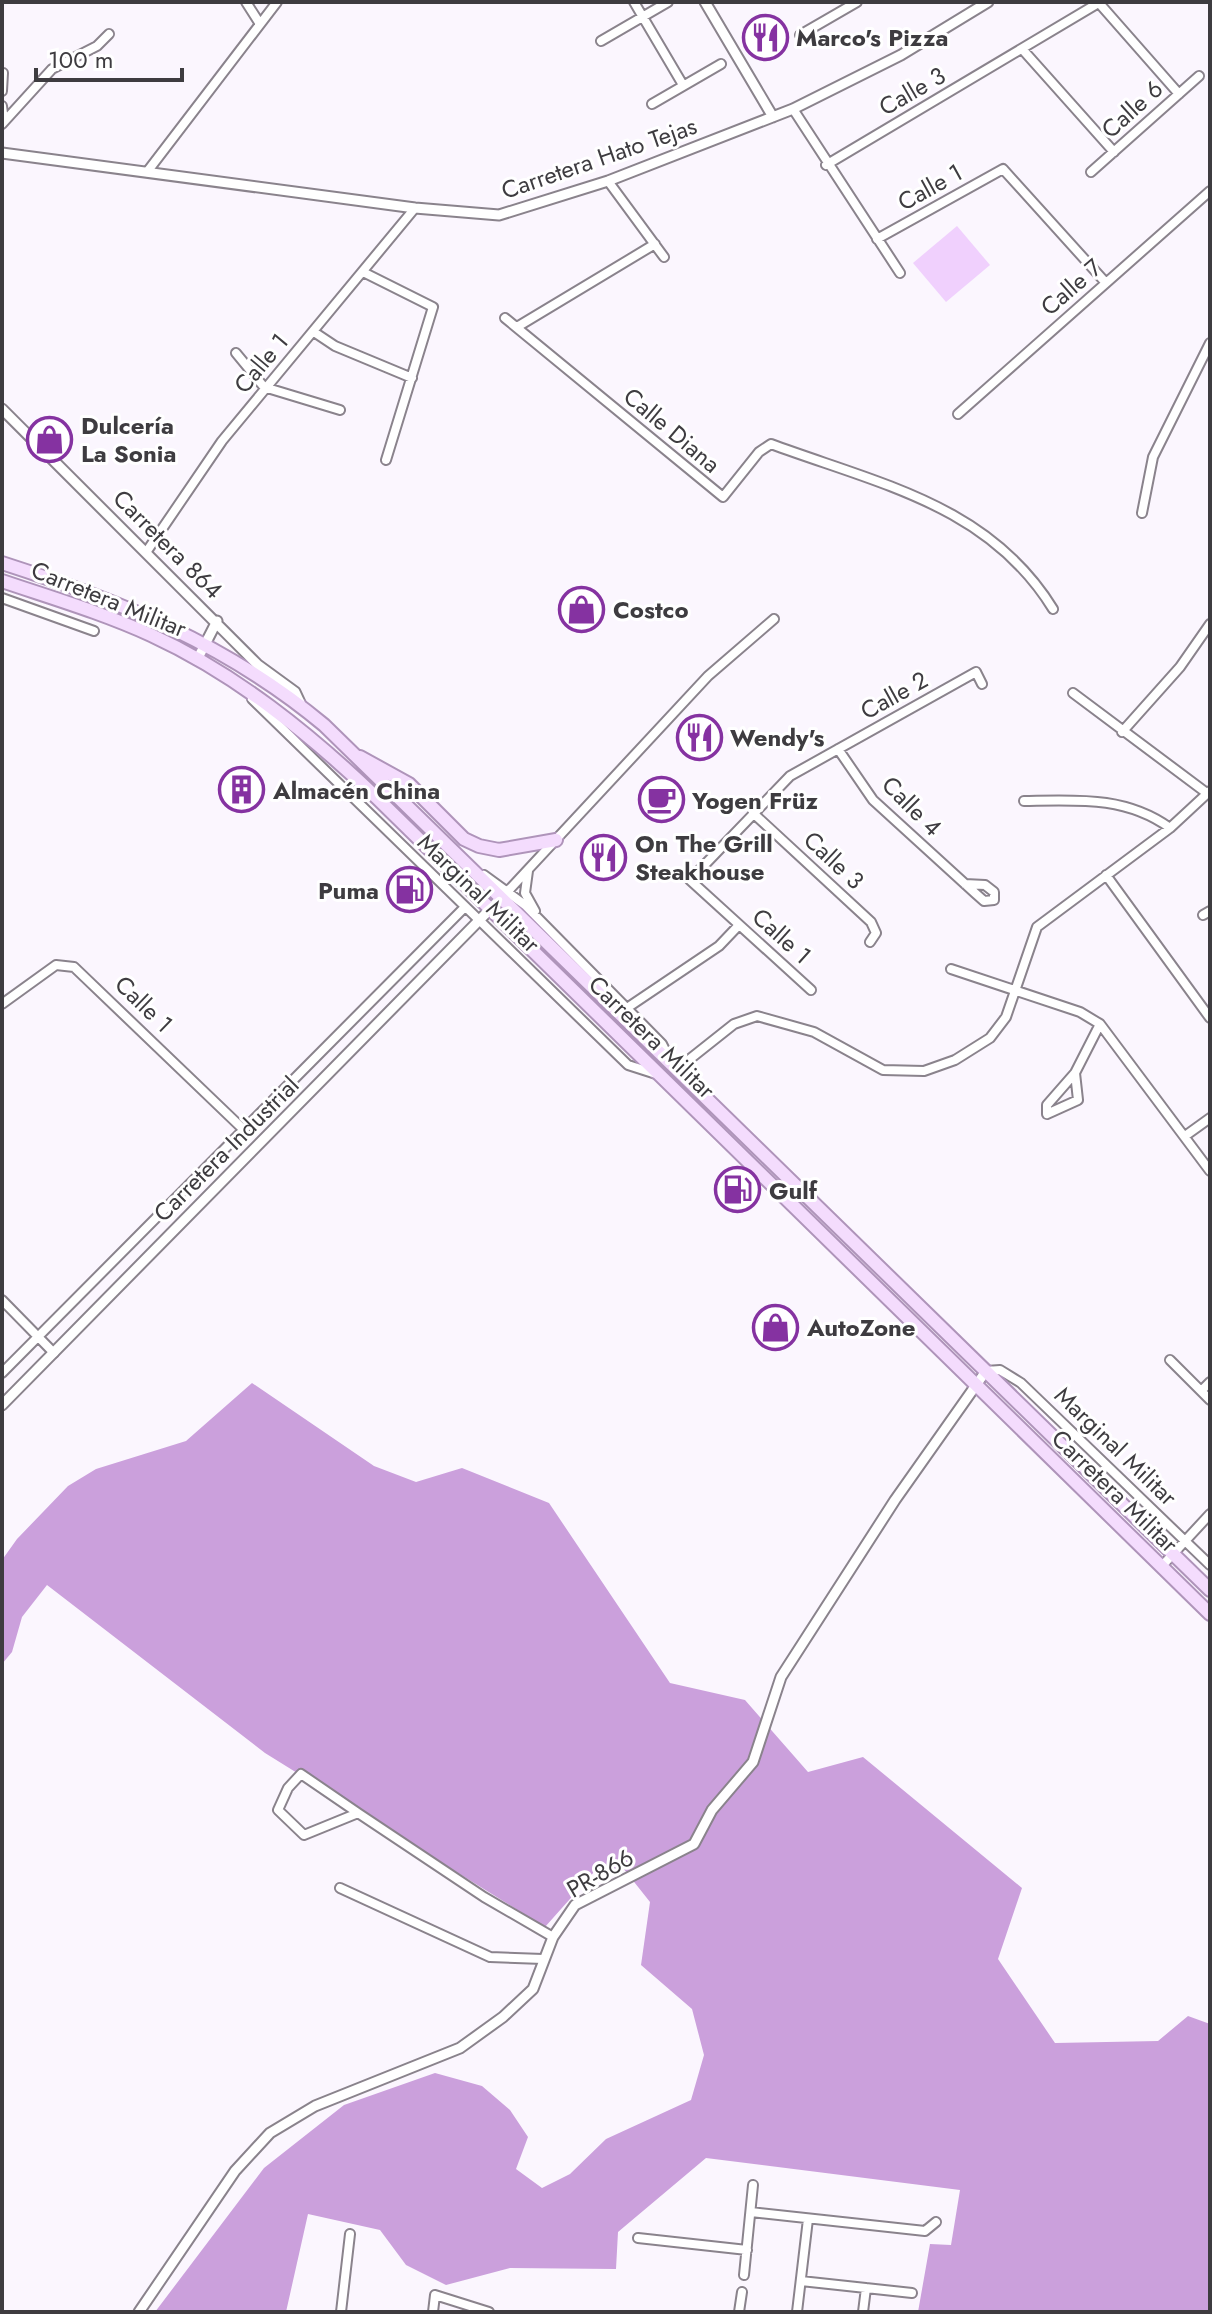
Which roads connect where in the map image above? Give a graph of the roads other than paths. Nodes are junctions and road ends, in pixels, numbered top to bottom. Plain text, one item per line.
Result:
1 (246, 2) edge
2 (277, 2) edge
3 (634, 2) edge
4 (668, 2) edge
5 (705, 2) edge
6 (857, 2) edge
7 (988, 2) edge
8 (1099, 2) edge
9 (643, 17) junction
10 (260, 24) junction
11 (109, 34) dead end
12 (800, 35) dead end
13 (601, 41) dead end
14 (1023, 50) junction
15 (721, 64) dead end
16 (3, 73) edge
17 (1199, 76) dead end
18 (683, 85) junction
19 (2, 91) edge
20 (1179, 94) junction
21 (652, 104) dead end
22 (2, 106) edge
23 (793, 109) junction
24 (773, 117) junction
25 (3, 122) edge
26 (1114, 152) junction
27 (2, 153) edge
28 (826, 165) junction
29 (147, 172) junction
30 (1091, 172) dead end
31 (608, 181) junction
32 (1210, 191) edge
33 (415, 208) junction
34 (877, 239) junction
35 (655, 244) junction
36 (664, 257) dead end
37 (363, 272) junction
38 (900, 273) dead end
39 (1106, 283) junction
40 (505, 318) dead end
41 (517, 327) junction
42 (314, 332) junction
43 (1210, 343) edge
44 (236, 353) dead end
45 (412, 378) junction
46 (267, 388) junction
47 (2, 409) edge
48 (340, 410) dead end
49 (958, 414) dead end
50 (386, 460) dead end
51 (1142, 513) dead end
52 (147, 551) junction
53 (2, 563) edge
54 (2, 581) edge
55 (2, 598) edge
56 (58, 600) junction
57 (1053, 609) dead end
58 (41, 612) junction
59 (774, 619) dead end
60 (217, 621) junction
61 (1210, 624) edge
62 (94, 631) dead end
63 (205, 644) junction
64 (197, 660) junction
65 (234, 682) junction
66 (982, 684) dead end
67 (1073, 693) dead end
68 (303, 709) junction
69 (1122, 732) junction
70 (838, 749) junction
71 (353, 754) junction
72 (1209, 793) edge
73 (1024, 801) dead end
74 (753, 813) junction
75 (1170, 828) junction
76 (556, 840) junction
77 (529, 869) junction
78 (1106, 875) junction
79 (690, 880) joint
80 (965, 884) dead end
81 (505, 894) junction
82 (464, 908) junction
83 (490, 909) junction
84 (539, 919) junction
85 (478, 922) junction
86 (739, 925) junction
87 (870, 942) dead end
88 (951, 969) dead end
89 (811, 990) dead end
90 (1015, 991) junction
91 (2, 1004) edge
92 (627, 1008) junction
93 (1210, 1018) edge
94 (1100, 1024) junction
95 (676, 1072) junction
96 (1075, 1073) junction
97 (660, 1075) junction
98 (1210, 1118) edge
99 (244, 1130) junction
100 (1185, 1136) junction
101 (1210, 1171) edge
102 (2, 1300) edge
103 (38, 1336) junction
104 (54, 1353) junction
105 (1170, 1360) dead end
106 (986, 1371) junction
107 (2, 1373) edge
108 (1210, 1382) edge
109 (976, 1385) junction
110 (1201, 1391) junction
111 (1210, 1400) edge
112 (2, 1405) edge
113 (1210, 1514) edge
114 (1185, 1540) junction
115 (1173, 1553) junction
116 (1210, 1565) edge
117 (1161, 1567) junction
118 (1210, 1590) edge
119 (1210, 1614) edge
120 (358, 1813) junction
121 (340, 1888) dead end
122 (553, 1937) junction
123 (543, 1959) junction
124 (753, 2185) dead end
125 (751, 2212) junction
126 (808, 2219) junction
127 (936, 2222) dead end
128 (350, 2234) dead end
129 (638, 2238) dead end
130 (747, 2250) junction
131 (744, 2275) dead end
132 (801, 2281) junction
133 (866, 2288) junction
134 (742, 2292) dead end
135 (912, 2293) dead end
136 (139, 2312) edge
137 (341, 2312) edge
138 (433, 2312) edge
139 (489, 2312) edge
140 (739, 2312) edge
141 (797, 2312) edge
142 (863, 2312) edge

1 - 10 street
2 - 10 street
3 - 9 street
4 - 9 street
5 - 24 street
6 - 12 street
7 - 23 street, Carretera Hato Tejas
8 - 14 street, Calle 3
8 - 20 street
9 - 13 street
9 - 18 street
10 - 29 street
11 - 25 street
14 - 26 street
14 - 28 street, Calle 3
15 - 18 street
16 - 19 street
17 - 20 street, Calle 6
18 - 21 street
20 - 26 street, Calle 6
22 - 25 street
23 - 24 street, Carretera Hato Tejas
23 - 28 street
24 - 31 street, Carretera Hato Tejas
26 - 30 street, Calle 6
27 - 29 street, Carretera Hato Tejas
28 - 34 street
29 - 33 street, Carretera Hato Tejas
31 - 33 street, Carretera Hato Tejas
31 - 35 street
32 - 39 street, Calle 7
33 - 37 street, Calle 1
34 - 38 street
34 - 39 street, Calle 1
35 - 36 street
35 - 41 street
37 - 42 street, Calle 1
37 - 45 street
39 - 49 street, Calle 7
40 - 41 street
41 - 57 street, Calle Diana
42 - 45 street
42 - 46 street, Calle 1
43 - 51 street
44 - 46 street
45 - 50 street
46 - 48 street
46 - 52 street, Calle 1
47 - 52 street, Carretera 864
52 - 60 street, Carretera 864
53 - 63 main road, Carretera Militar
54 - 56 main road, Carretera Militar
55 - 58 street
56 - 58 street
56 - 64 main road, Carretera Militar
58 - 62 street
59 - 76 street
60 - 63 street
60 - 68 street, Carretera 864
61 - 69 street
63 - 64 street
63 - 68 main road, Carretera Militar
64 - 65 main road, Carretera Militar
65 - 82 street, Marginal Militar
65 - 83 main road, Carretera Militar
66 - 70 street, Calle 2
67 - 69 street
68 - 71 main road, Carretera Militar
69 - 72 street
70 - 74 street, Calle 2
70 - 80 street, Calle 4
71 - 76 main road
71 - 81 main road, Carretera Militar
72 - 75 street
73 - 75 street
74 - 79 street, Calle 2
74 - 87 street, Calle 3
75 - 78 street
76 - 77 street
77 - 81 street
77 - 84 street
78 - 90 street
78 - 93 street
79 - 86 street, Calle 1
81 - 83 street
81 - 84 street, Marginal Militar
81 - 95 main road, Carretera Militar
82 - 85 street, Marginal Militar
82 - 99 street
83 - 85 street
83 - 97 main road, Carretera Militar
84 - 92 street, Marginal Militar
85 - 97 street, Marginal Militar
85 - 104 street, Carretera Industrial
86 - 89 street, Calle 1
86 - 92 street
88 - 90 street
90 - 94 street
90 - 95 street
91 - 99 street, Calle 1
92 - 95 street, Marginal Militar
94 - 96 street
94 - 100 street
95 - 106 main road, Carretera Militar
96 - 96 street
97 - 109 main road, Carretera Militar
98 - 100 street
99 - 103 street
100 - 101 street
102 - 103 street
103 - 104 street
103 - 107 street
104 - 112 street, Carretera Industrial
105 - 110 street
106 - 109 street, PR-866 / PR-866
106 - 114 street, Marginal Militar
106 - 115 main road, Carretera Militar
108 - 110 street
109 - 117 main road, Carretera Militar
109 - 122 street, PR-866 / PR-866
110 - 111 street
113 - 114 street
114 - 115 street
114 - 116 street, Marginal Militar
115 - 117 street
115 - 118 main road, Carretera Militar
117 - 119 main road, Carretera Militar
120 - 120 street
120 - 122 street
121 - 123 street
122 - 123 street, PR-866 / PR-866
123 - 136 street, PR-866 / PR-866
124 - 125 street
125 - 126 street
125 - 130 street
126 - 127 street
126 - 132 street
128 - 137 street
129 - 130 street
130 - 131 street
132 - 133 street
132 - 141 street
133 - 135 street
133 - 142 street
134 - 140 street
138 - 139 street

